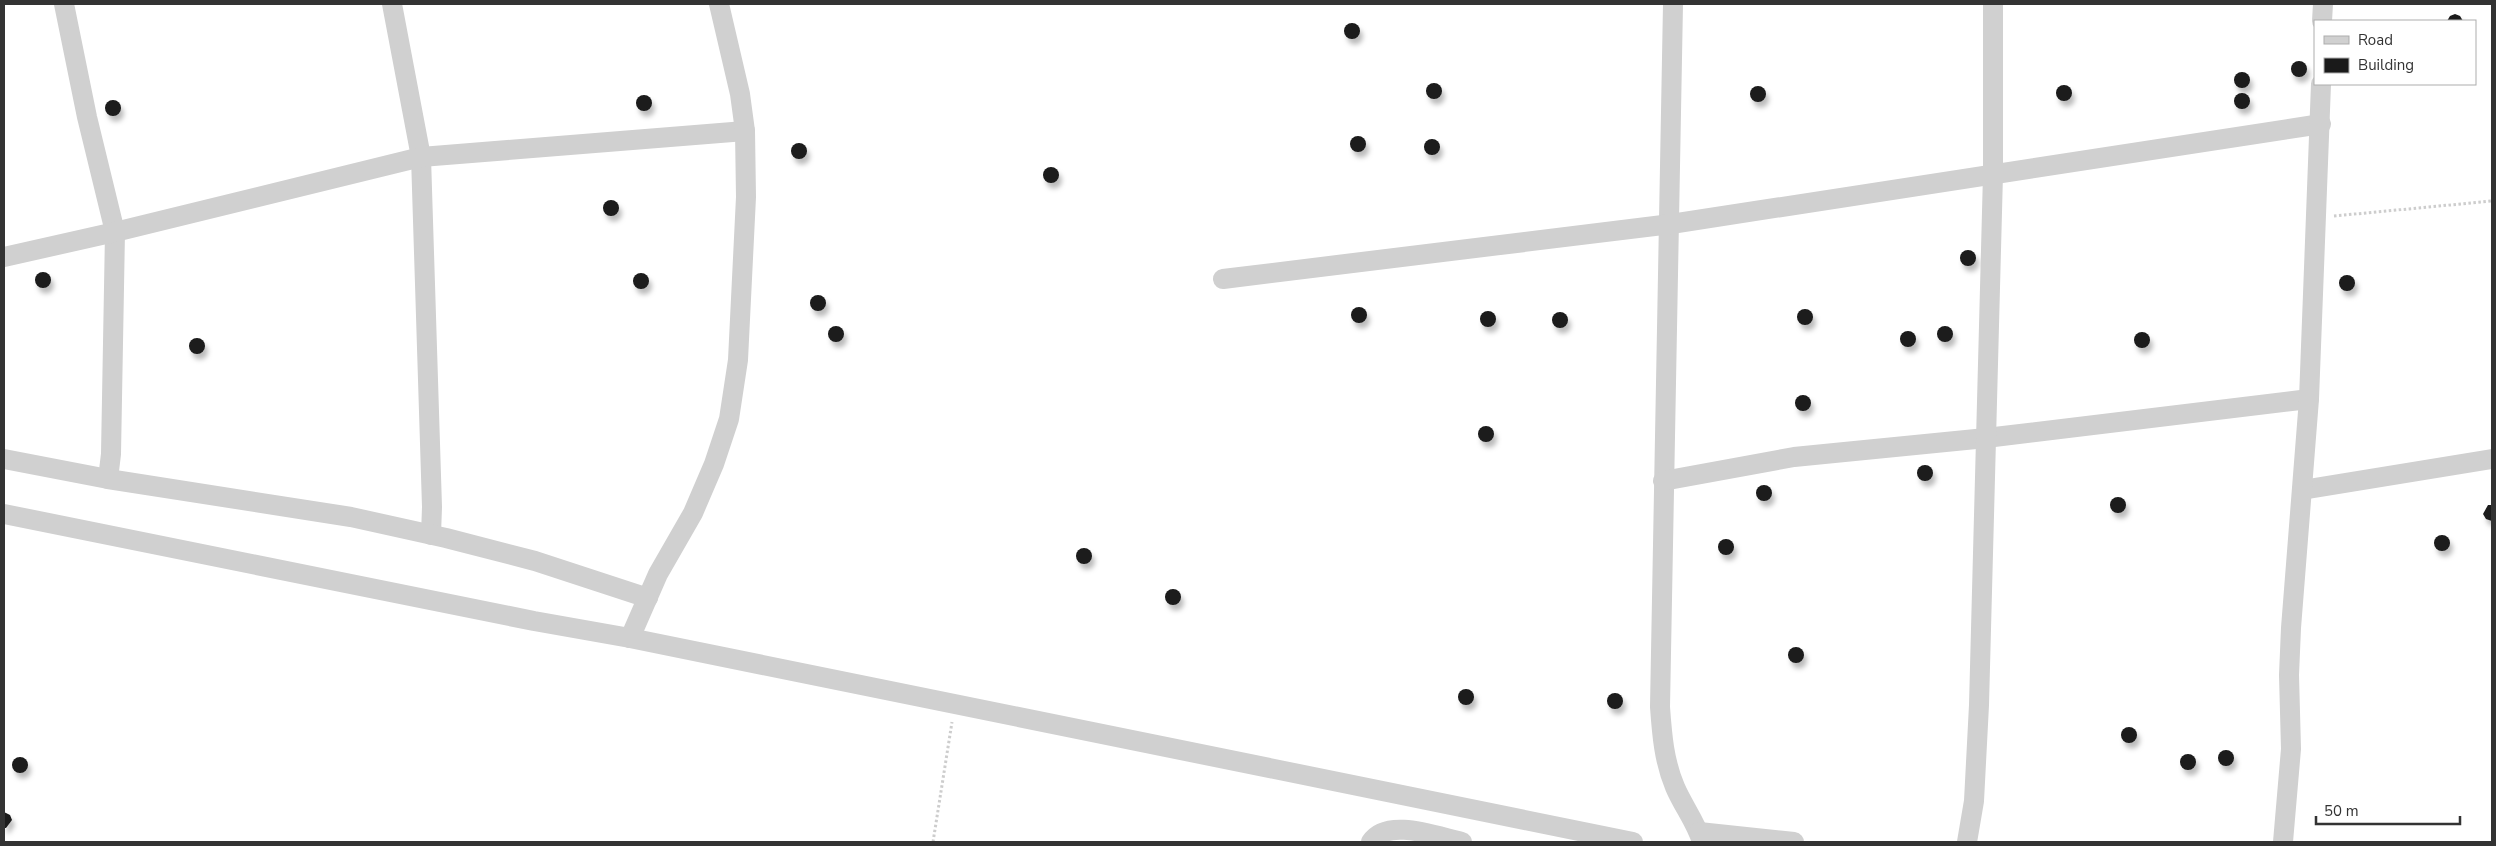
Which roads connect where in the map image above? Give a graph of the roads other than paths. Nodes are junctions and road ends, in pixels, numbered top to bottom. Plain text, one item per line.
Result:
1 (64, 4) edge
2 (392, 4) edge
3 (719, 4) edge
4 (1674, 4) edge
5 (1994, 4) edge
6 (2323, 4) edge
7 (2322, 20) edge
8 (2321, 85) edge
9 (2321, 124) junction
10 (745, 131) junction
11 (421, 157) junction
12 (1994, 174) junction
13 (1671, 224) junction
14 (115, 232) junction
15 (4, 257) edge
16 (1223, 279) dead end
17 (2309, 398) junction
18 (1986, 438) junction
19 (4, 459) edge
20 (2492, 459) edge
21 (108, 479) junction
22 (1663, 481) junction
23 (2302, 490) junction
24 (4, 514) edge
25 (431, 534) junction
26 (648, 598) junction
27 (630, 638) junction
28 (1701, 837) edge
29 (1371, 842) edge
30 (1462, 842) edge
31 (1633, 842) edge
32 (1794, 842) edge
33 (1966, 842) edge
34 (2283, 842) edge

1 - 14 street
2 - 11 street
3 - 10 street
4 - 13 street
5 - 12 street
6 - 7 street
8 - 9 street
9 - 12 street
9 - 17 street
10 - 11 street
10 - 26 street
11 - 14 street
11 - 25 street
12 - 13 street
12 - 18 street
13 - 16 street
13 - 22 street
14 - 15 street
14 - 21 street
17 - 18 street
17 - 23 street
18 - 22 street
18 - 33 street
19 - 21 street
20 - 23 street
21 - 25 street
22 - 28 street
23 - 34 street
24 - 27 street
25 - 26 street
26 - 27 street
27 - 31 street
28 - 32 street
29 - 30 street

